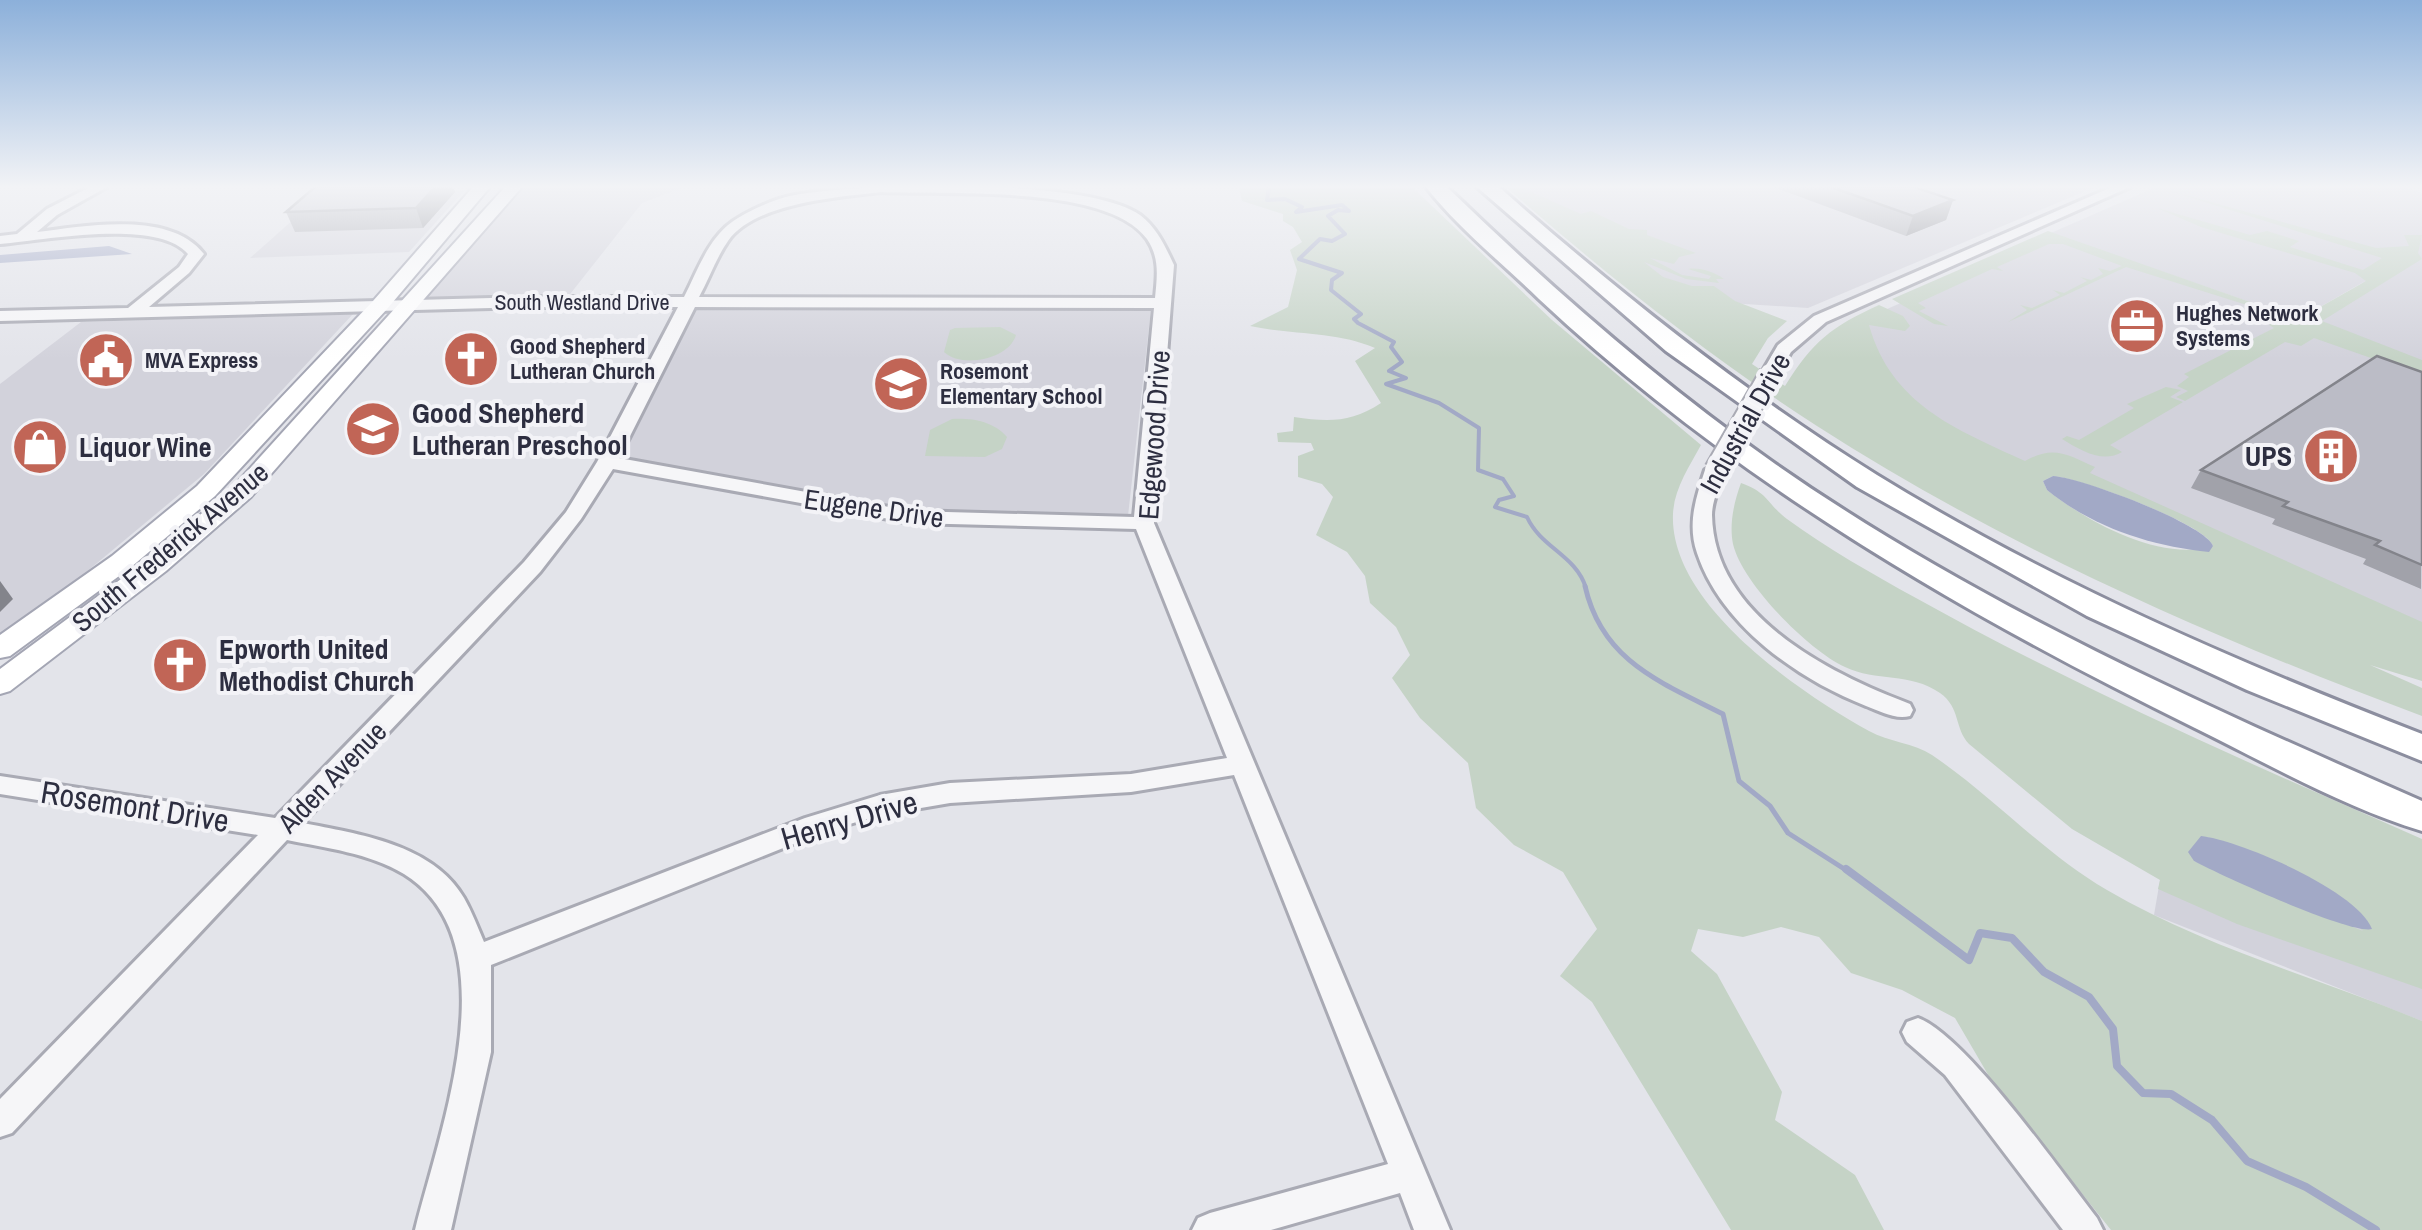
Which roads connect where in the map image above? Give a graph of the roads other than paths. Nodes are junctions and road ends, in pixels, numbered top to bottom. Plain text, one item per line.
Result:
1 (192, 244) edge
2 (439, 244) edge
3 (455, 244) edge
4 (718, 244) edge
5 (1157, 244) edge
6 (1496, 244) edge
7 (1553, 244) edge
8 (1990, 244) edge
9 (687, 301) junction
10 (1164, 303) junction
11 (393, 305) junction
12 (132, 312) junction
13 (0, 316) edge
14 (608, 462) junction
15 (1144, 523) junction
16 (0, 649) edge
17 (2227, 664) junction
18 (0, 684) edge
19 (1901, 710) dead end
20 (2422, 729) edge
21 (2422, 739) edge
22 (2422, 748) edge
23 (1242, 765) junction
24 (0, 785) edge
25 (2422, 817) edge
26 (282, 829) junction
27 (476, 958) junction
28 (1918, 1032) dead end
29 (0, 1122) edge
30 (1410, 1174) junction
31 (433, 1230) edge
32 (1210, 1230) edge
33 (1432, 1230) edge
34 (2085, 1230) edge

1 - 12 street
2 - 11 main road
3 - 11 main road
4 - 9 street, Edgewood Drive
5 - 10 street, Edgewood Drive
6 - 25 highway
7 - 17 highway
8 - 19 street, Industrial Drive, bridge
9 - 10 street, South Westland Drive
9 - 11 street, South Westland Drive
9 - 14 street, Alden Avenue
10 - 15 street, Edgewood Drive
11 - 12 street, South Westland Drive
11 - 16 main road, South Frederick Avenue
11 - 18 main road, South Frederick Avenue
12 - 13 street, South Westland Drive
14 - 15 street, Eugene Drive
14 - 26 street, Alden Avenue
15 - 23 street, Edgewood Drive
17 - 20 highway
17 - 21 highway
17 - 22 highway
23 - 27 street, Henry Drive
23 - 30 street, Edgewood Drive
24 - 26 street, Rosemont Drive
26 - 27 street, Rosemont Drive
26 - 29 street, Alden Avenue
27 - 31 street, Rosemont Drive
28 - 34 street
30 - 32 street
30 - 33 street, Edgewood Drive

